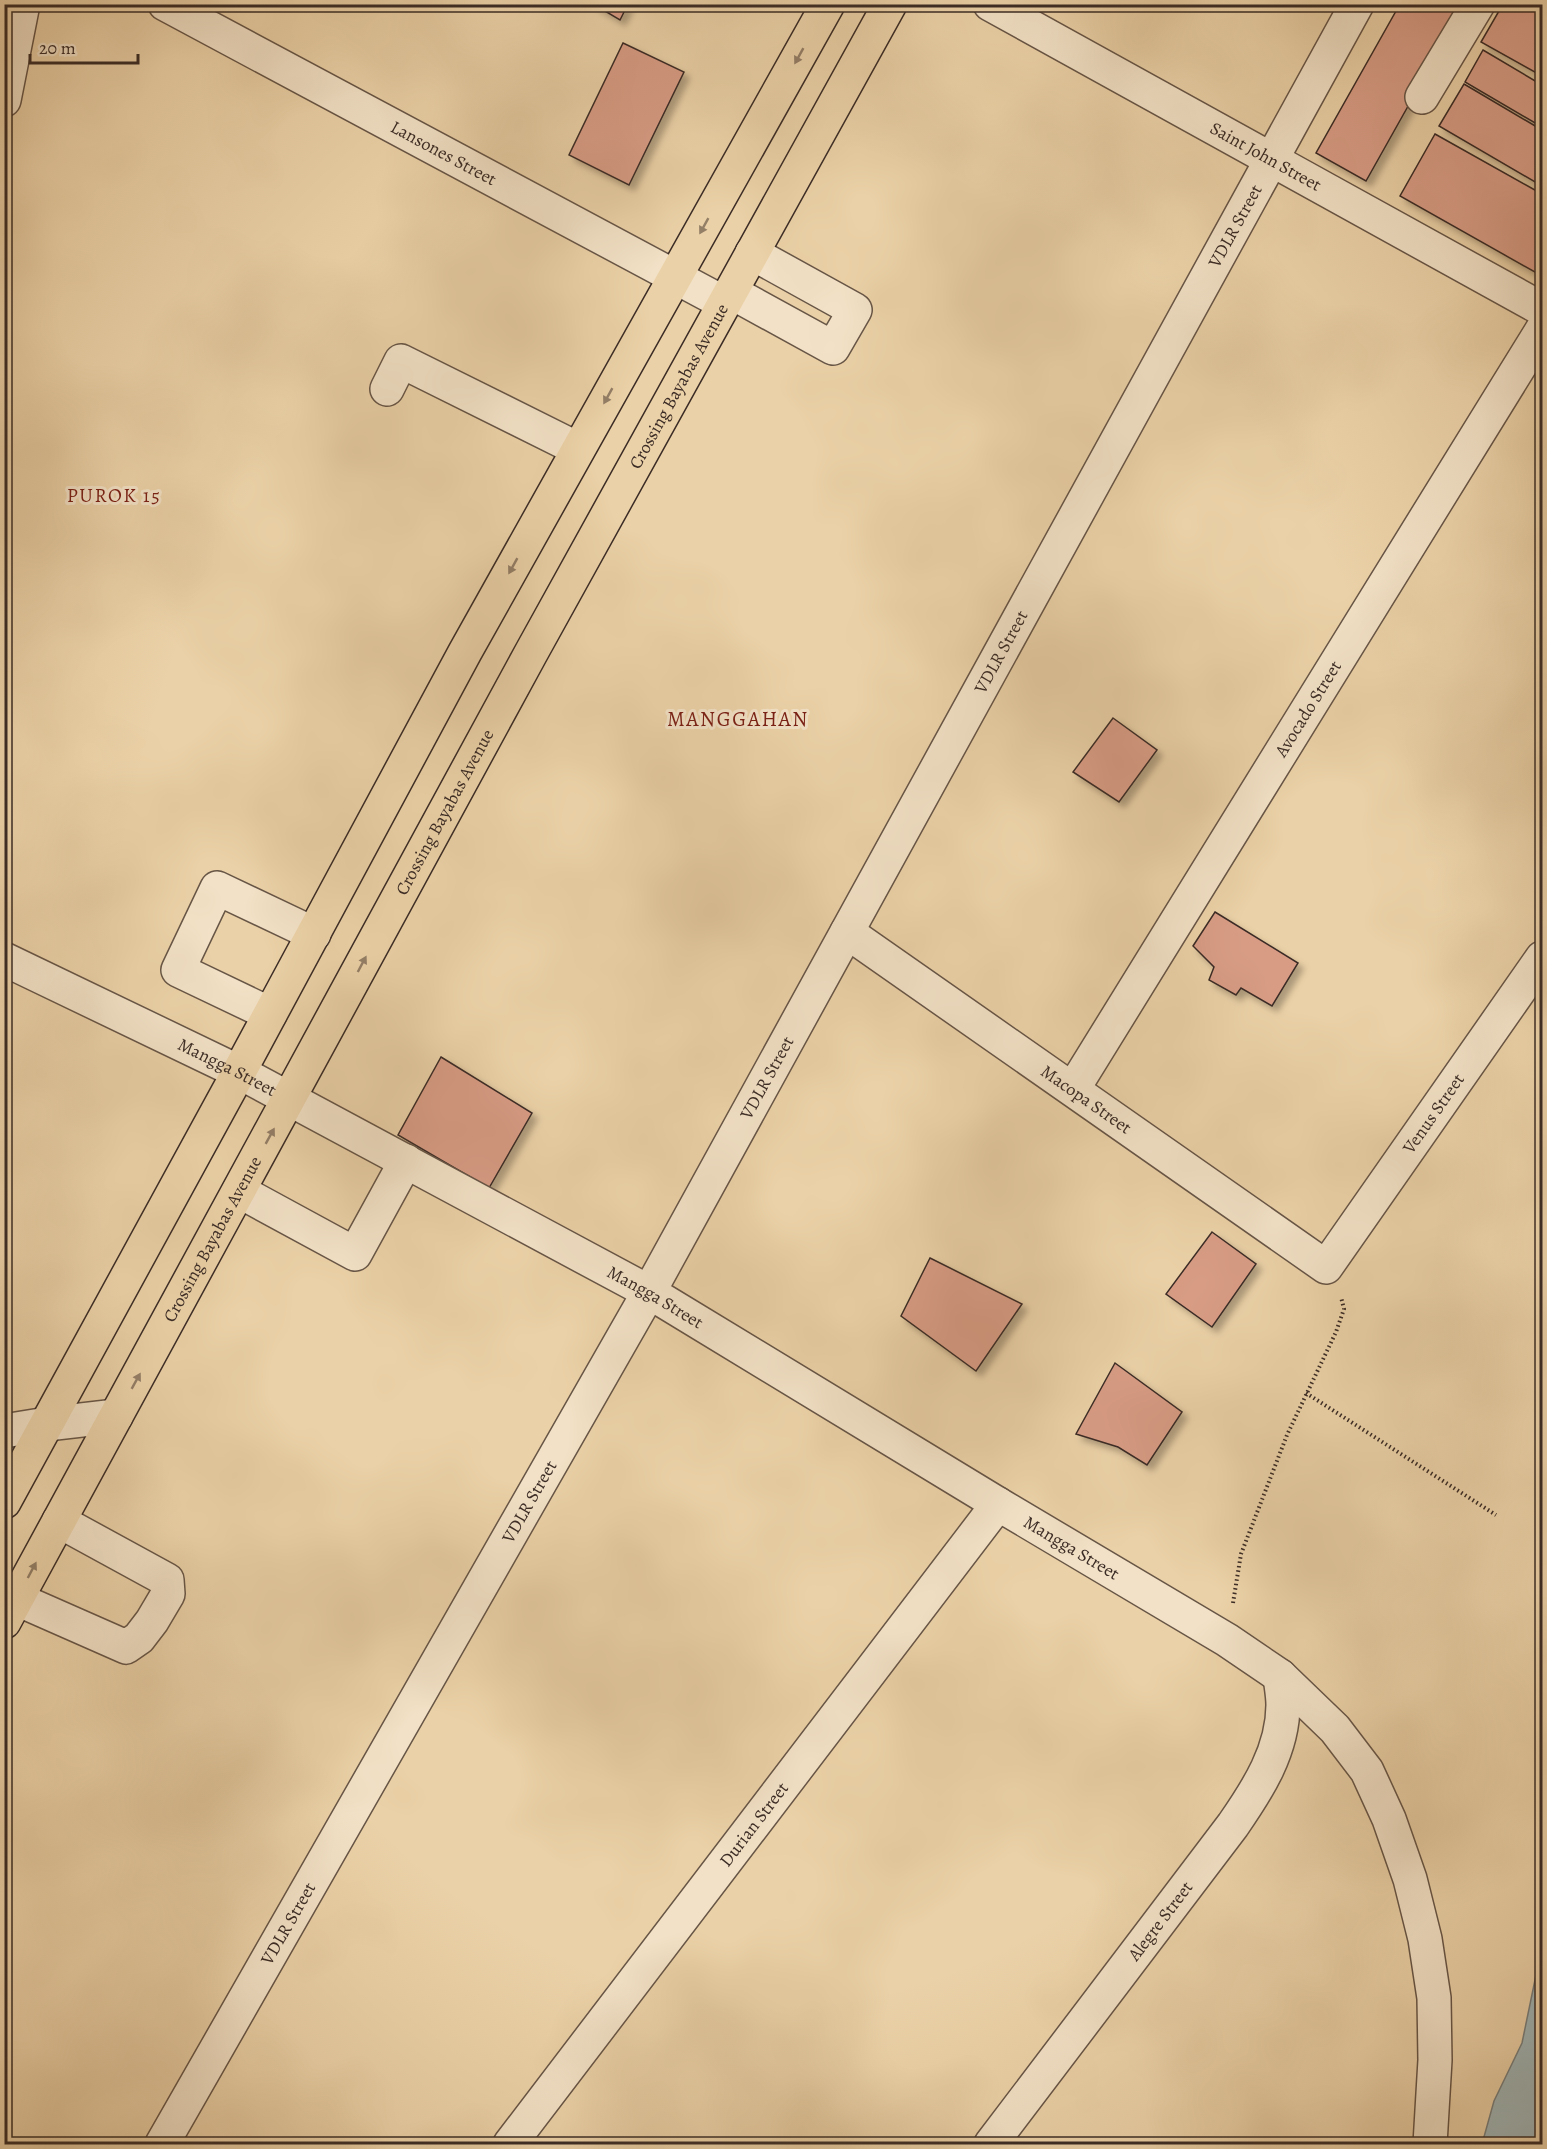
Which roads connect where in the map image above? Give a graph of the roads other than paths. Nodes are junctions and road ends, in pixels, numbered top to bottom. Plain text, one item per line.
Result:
1 (23, 4) edge
2 (165, 4) edge
3 (828, 4) edge
4 (890, 4) edge
5 (990, 4) edge
6 (1357, 4) edge
7 (1478, 4) edge
8 (1422, 97) dead end
9 (4, 100) edge
10 (1272, 159) junction
11 (752, 253) junction
12 (675, 277) junction
13 (727, 297) junction
14 (1542, 309) edge
15 (1542, 330) edge
16 (387, 389) dead end
17 (578, 449) junction
18 (847, 932) junction
19 (314, 934) junction
20 (1542, 958) edge
21 (4, 959) edge
22 (270, 1014) junction
23 (239, 1072) junction
24 (1072, 1089) junction
25 (290, 1098) junction
26 (406, 1161) junction
27 (240, 1191) junction
28 (1326, 1266) joint
29 (649, 1292) junction
30 (116, 1416) junction
31 (47, 1424) junction
32 (4, 1431) edge
33 (4, 1502) edge
34 (998, 1504) junction
35 (59, 1521) junction
36 (11, 1611) edge
37 (1280, 1677) junction
38 (162, 2145) edge
39 (510, 2145) edge
40 (991, 2145) edge
41 (1430, 2145) edge

1 - 9 street
2 - 12 street, Lansones Street
3 -> 12 main road
4 - 11 main road, Crossing Bayabas Avenue
5 - 10 street, Saint John Street
6 - 10 street, VDLR Street
7 - 8 street
10 - 14 street, Saint John Street
10 - 18 street, VDLR Street
11 - 13 main road, Crossing Bayabas Avenue
11 - 13 street, Lansones Street
12 - 13 street, Lansones Street
12 -> 17 main road
25 -> 13 main road, Crossing Bayabas Avenue
15 - 24 street, Avocado Street
16 - 17 street
17 -> 19 main road
18 - 24 street, Macopa Street
18 - 29 street, VDLR Street
19 - 22 main road
19 - 22 street
20 - 28 street, Venus Street
21 - 23 street, Mangga Street
22 - 23 main road
23 - 25 street, Mangga Street
23 - 31 main road
24 - 28 street, Macopa Street
25 - 26 street, Mangga Street
27 -> 25 main road, Crossing Bayabas Avenue
26 - 27 street
26 - 29 street, Mangga Street
30 -> 27 main road, Crossing Bayabas Avenue
29 - 34 street, Mangga Street
29 - 38 street, VDLR Street
30 - 31 street
30 - 35 main road, Crossing Bayabas Avenue
31 - 32 street
31 - 33 main road
34 - 37 street, Mangga Street
34 - 39 street, Durian Street
36 -> 35 main road, Crossing Bayabas Avenue
35 - 36 street
37 - 40 street, Alegre Street
37 - 41 street, Mangga Street

